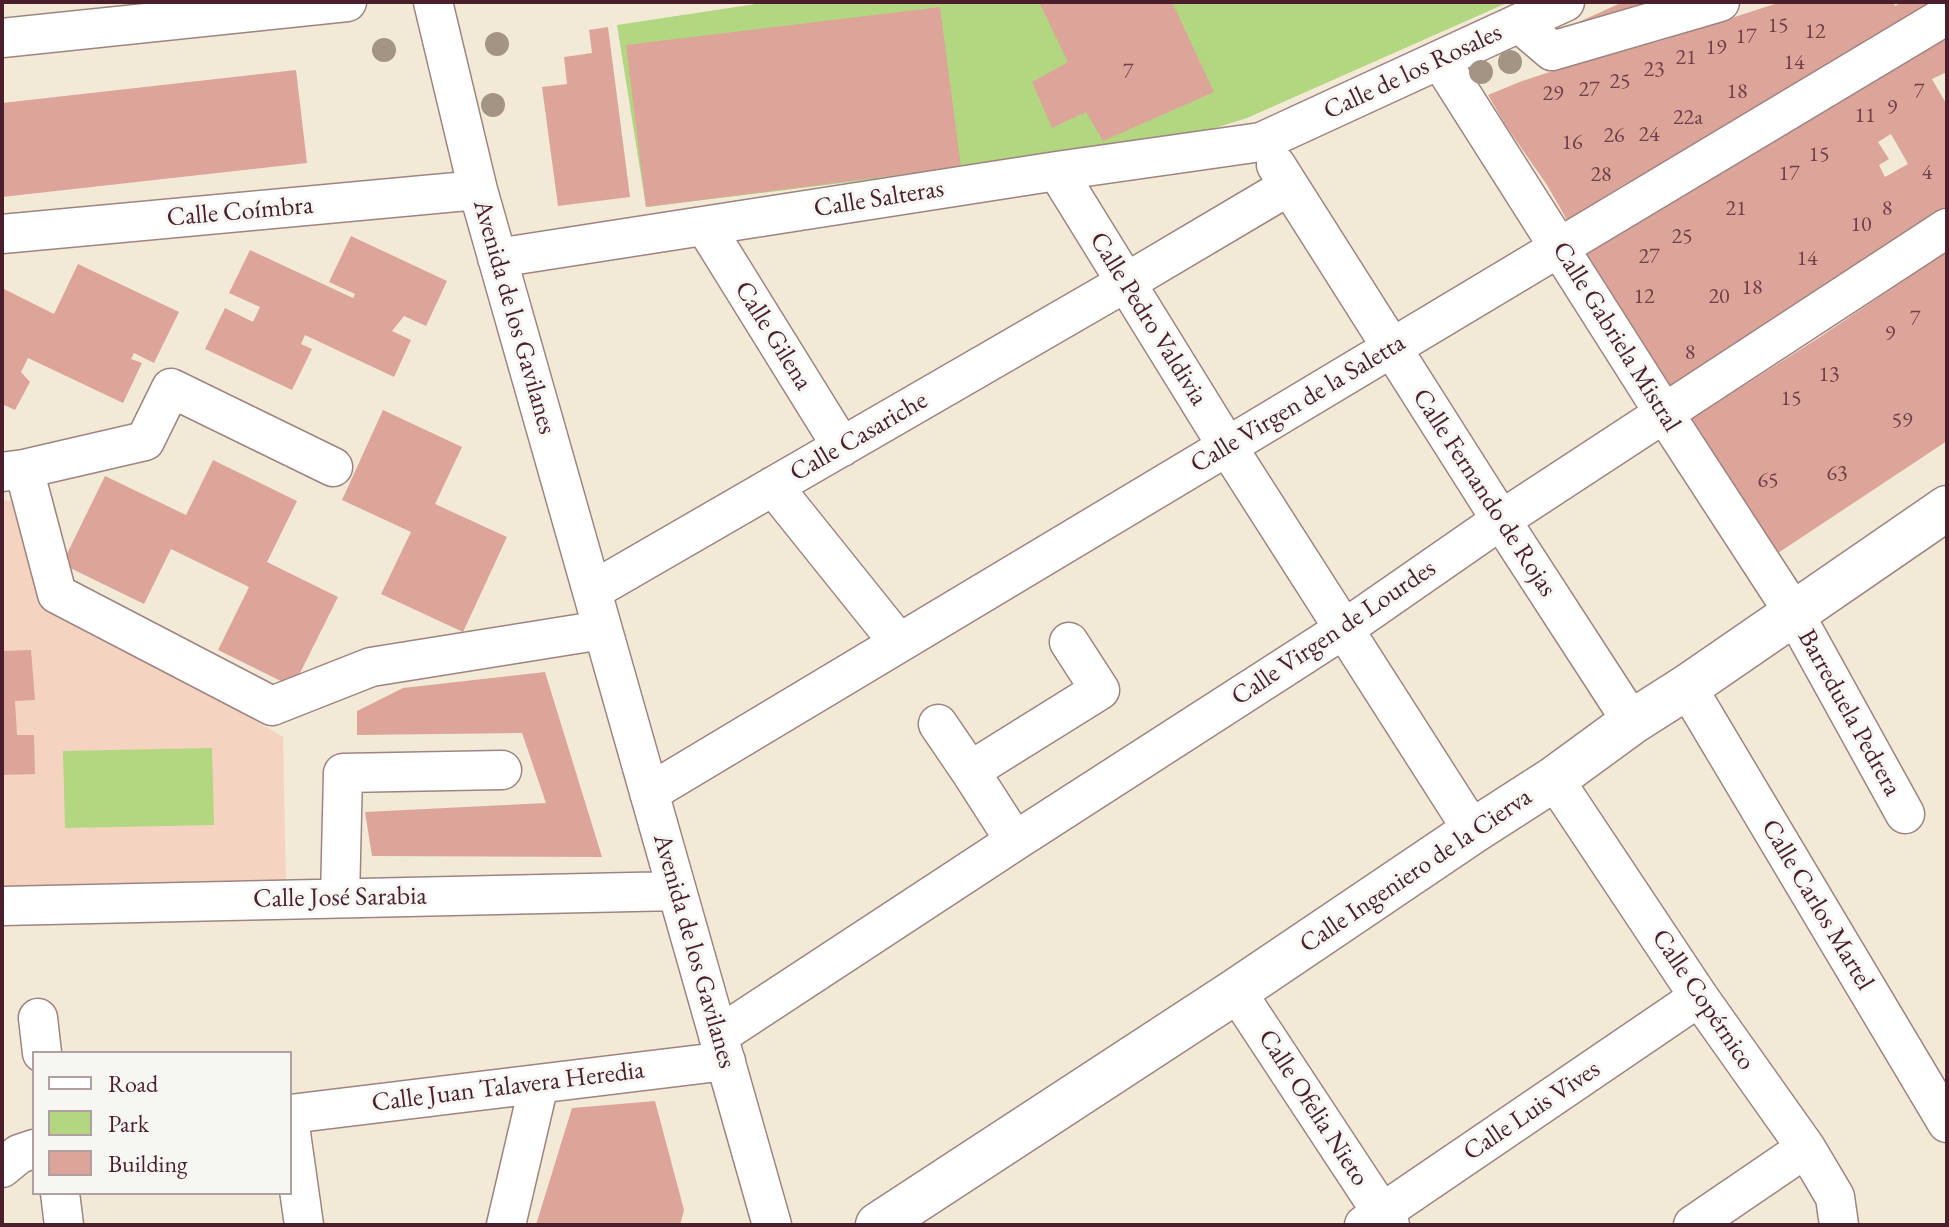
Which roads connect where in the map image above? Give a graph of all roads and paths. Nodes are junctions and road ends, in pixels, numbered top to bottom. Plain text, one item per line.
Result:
1 (347, 2) edge
2 (433, 2) edge
3 (1565, 2) edge
4 (1720, 2) edge
5 (123, 14) edge
6 (1947, 15) edge
7 (1519, 23) junction
8 (2, 38) edge
9 (1440, 60) junction
10 (1261, 142) junction
11 (1057, 171) junction
12 (1289, 186) junction
13 (478, 190) junction
14 (705, 226) junction
15 (1947, 228) edge
16 (2, 234) edge
17 (1559, 248) junction
18 (497, 258) junction
19 (1126, 282) junction
20 (1391, 348) junction
21 (1664, 413) junction
22 (1227, 446) junction
23 (842, 447) junction
24 (333, 467) dead end
25 (13, 470) edge
26 (773, 486) junction
27 (1947, 508) edge
28 (1501, 520) junction
29 (592, 591) junction
30 (1794, 613) junction
31 (1344, 629) junction
32 (602, 630) junction
33 (1069, 642) dead end
34 (899, 643) junction
35 (1687, 687) junction
36 (1632, 722) junction
37 (938, 724) dead end
38 (502, 770) dead end
39 (970, 771) junction
40 (1554, 779) junction
41 (649, 793) junction
42 (1905, 814) dead end
43 (1473, 831) junction
44 (1015, 841) junction
45 (677, 891) junction
46 (340, 898) junction
47 (2, 906) edge
48 (1236, 991) junction
49 (1699, 997) junction
50 (722, 1048) junction
51 (539, 1084) junction
52 (292, 1114) edge
53 (1947, 1123) edge
54 (292, 1140) edge
55 (1806, 1148) junction
56 (32, 1150) edge
57 (2, 1168) edge
58 (60, 1195) edge
59 (1378, 1221) edge
60 (64, 1225) edge
61 (304, 1225) edge
62 (506, 1225) edge
63 (772, 1225) edge
64 (878, 1225) edge
65 (1693, 1225) edge
66 (1839, 1225) edge

1 - 5 street
2 - 13 street, Avenida de los Gavilanes
3 - 7 street, Calle de los Rosales
4 - 7 street
5 - 8 street
6 - 17 street, Calle Virgen de la Saletta
7 - 9 street, Calle de los Rosales
9 - 10 street, Calle de los Rosales
9 - 17 street, Calle Gabriela Mistral
10 - 11 street, Calle Salteras
10 - 12 street, Calle Fernando de Rojas
11 - 14 street, Calle Salteras
11 - 19 street, Calle Pedro Valdivia
12 - 19 street, Calle Casariche
12 - 20 street, Calle Fernando de Rojas
13 - 16 street, Calle Coímbra
13 - 18 street, Avenida de los Gavilanes
14 - 18 street, Calle Salteras
14 - 23 street, Calle Gilena
15 - 21 street, Calle Virgen de Lourdes
17 - 20 street, Calle Virgen de la Saletta
17 - 21 street, Calle Gabriela Mistral
18 - 29 street, Avenida de los Gavilanes
19 - 22 street, Calle Pedro Valdivia
19 - 23 street, Calle Casariche
20 - 22 street, Calle Virgen de la Saletta
20 - 28 street, Calle Fernando de Rojas
21 - 28 street, Calle Virgen de Lourdes
21 - 30 street, Calle Gabriela Mistral
22 - 31 street, Calle Pedro Valdivia
22 - 34 street, Calle Virgen de la Saletta
23 - 26 street, Calle Casariche
24 - 25 street
25 - 32 street
26 - 29 street, Calle Casariche
26 - 34 street
27 - 30 main road, Calle Ingeniero de la Cierva
28 - 31 street, Calle Virgen de Lourdes
28 - 36 street, Calle Fernando de Rojas
29 - 32 street, Avenida de los Gavilanes
30 - 35 main road, Calle Ingeniero de la Cierva
30 - 42 street, Barreduela Pedrera
31 - 43 street, Calle Pedro Valdivia
31 - 44 street, Calle Virgen de Lourdes
32 - 41 street, Avenida de los Gavilanes
33 - 39 street
34 - 41 street, Calle Virgen de la Saletta
35 - 36 main road, Calle Ingeniero de la Cierva
35 - 53 street, Calle Carlos Martel
36 - 40 main road, Calle Ingeniero de la Cierva
37 - 39 street
38 - 46 street
39 - 44 street
40 - 43 main road, Calle Ingeniero de la Cierva
40 - 49 street, Calle Copérnico
41 - 45 street, Avenida de los Gavilanes
43 - 48 main road, Calle Ingeniero de la Cierva
44 - 50 street, Calle Virgen de Lourdes
45 - 46 street, Calle José Sarabia
45 - 50 street, Avenida de los Gavilanes
46 - 47 street, Calle José Sarabia
48 - 59 street, Calle Ofelia Nieto
48 - 64 main road, Calle Ingeniero de la Cierva
49 - 55 street, Calle Copérnico
49 - 59 street, Calle Luis Vives
50 - 51 street, Calle Juan Talavera Heredia
50 - 63 street, Avenida de los Gavilanes
51 - 52 street, Calle Juan Talavera Heredia
51 - 62 street
54 - 61 street
55 - 65 street
55 - 66 street, Calle Copérnico
56 - 57 street
58 - 60 street

